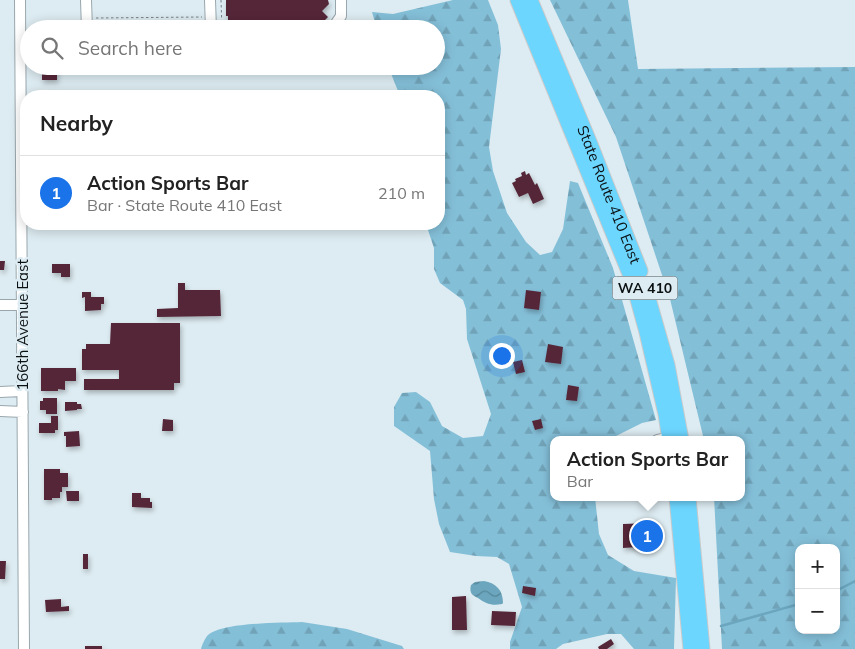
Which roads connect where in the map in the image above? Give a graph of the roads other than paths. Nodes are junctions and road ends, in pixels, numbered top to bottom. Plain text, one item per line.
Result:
1 (20, 0) edge
2 (86, 0) edge
3 (341, 0) edge
4 (513, 0) edge
5 (518, 0) edge
6 (530, 0) edge
7 (210, 5) edge
8 (20, 20) edge
9 (86, 20) edge
10 (211, 20) edge
11 (338, 20) edge
12 (535, 43) junction
13 (20, 75) edge
14 (21, 90) edge
15 (564, 98) junction
16 (22, 230) edge
17 (0, 305) edge
18 (22, 305) junction
19 (22, 391) junction
20 (0, 392) edge
21 (0, 411) edge
22 (22, 412) junction
23 (670, 436) edge
24 (677, 501) edge
25 (688, 501) edge
26 (24, 649) edge
27 (691, 649) edge
28 (702, 649) edge

1 - 8 street, 166th Avenue East
2 - 9 street
3 - 11 street
4 - 12 highway
5 - 12 highway, WA 410
6 - 15 highway, WA 410
7 - 10 street
12 - 15 highway, WA 410
13 - 14 street, 166th Avenue East
15 - 23 highway, State Route 410 East / WA 410
16 - 18 street, 166th Avenue East
17 - 18 street
18 - 19 street, 166th Avenue East
19 - 20 street
19 - 22 street, 166th Avenue East
21 - 22 street
22 - 26 street, 166th Avenue East
24 - 27 highway
25 - 28 highway

